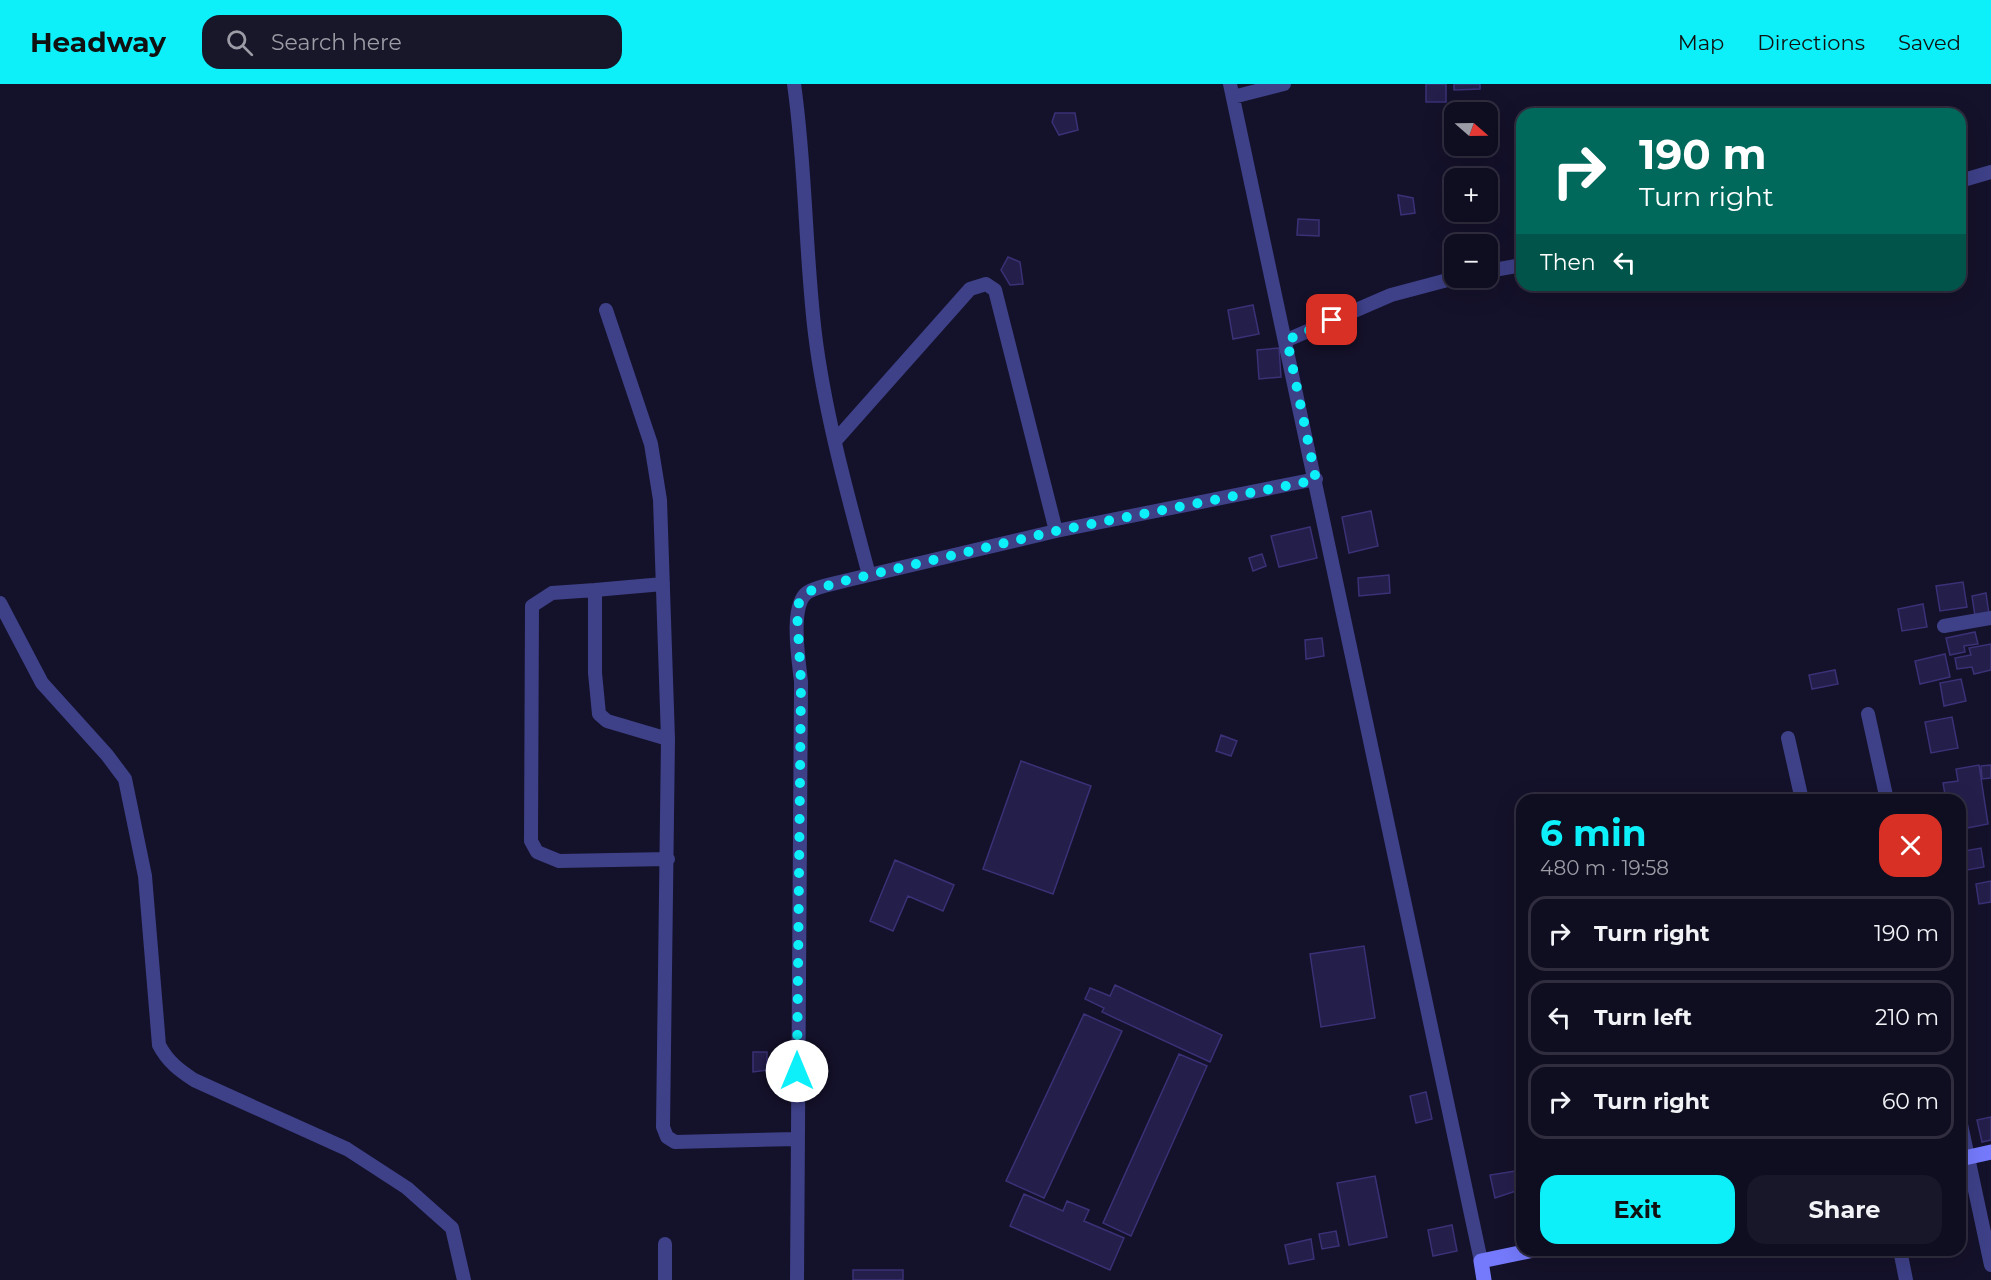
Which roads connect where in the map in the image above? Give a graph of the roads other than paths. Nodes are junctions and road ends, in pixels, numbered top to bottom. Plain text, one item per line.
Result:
1 (794, 84) edge
2 (1284, 84) edge
3 (1231, 90) edge
4 (1991, 172) edge
5 (1966, 179) edge
6 (1516, 266) edge
7 (1498, 269) edge
8 (1444, 281) edge
9 (606, 310) dead end
10 (1287, 340) junction
11 (836, 441) junction
12 (1316, 480) junction
13 (1056, 531) junction
14 (869, 575) junction
15 (663, 584) junction
16 (595, 590) junction
17 (0, 603) edge
18 (1991, 618) edge
19 (1944, 626) dead end
20 (1868, 714) dead end
21 (1788, 738) dead end
22 (668, 739) junction
23 (1801, 794) edge
24 (1886, 794) edge
25 (668, 859) junction
26 (796, 1140) junction
27 (1991, 1152) edge
28 (1966, 1158) edge
29 (1966, 1162) edge
30 (665, 1244) dead end
31 (1516, 1254) edge
32 (1901, 1256) edge
33 (1480, 1261) junction
34 (1991, 1265) edge
35 (464, 1280) edge
36 (665, 1280) edge
37 (797, 1280) edge
38 (1484, 1280) edge
39 (1906, 1280) edge

1 - 11 street
2 - 3 street
3 - 10 street
4 - 5 street
6 - 7 street
8 - 10 street
9 - 15 street
10 - 12 street
11 - 13 street
11 - 14 street
12 - 13 street
12 - 33 street
13 - 14 street
14 - 26 street
15 - 16 street
15 - 22 street
16 - 22 street
16 - 25 street
17 - 35 street
18 - 19 street
20 - 24 street
21 - 23 street
22 - 25 street
25 - 26 street
26 - 37 street
27 - 28 street
29 - 34 street
30 - 36 street
31 - 33 street
32 - 39 street
33 - 38 street

